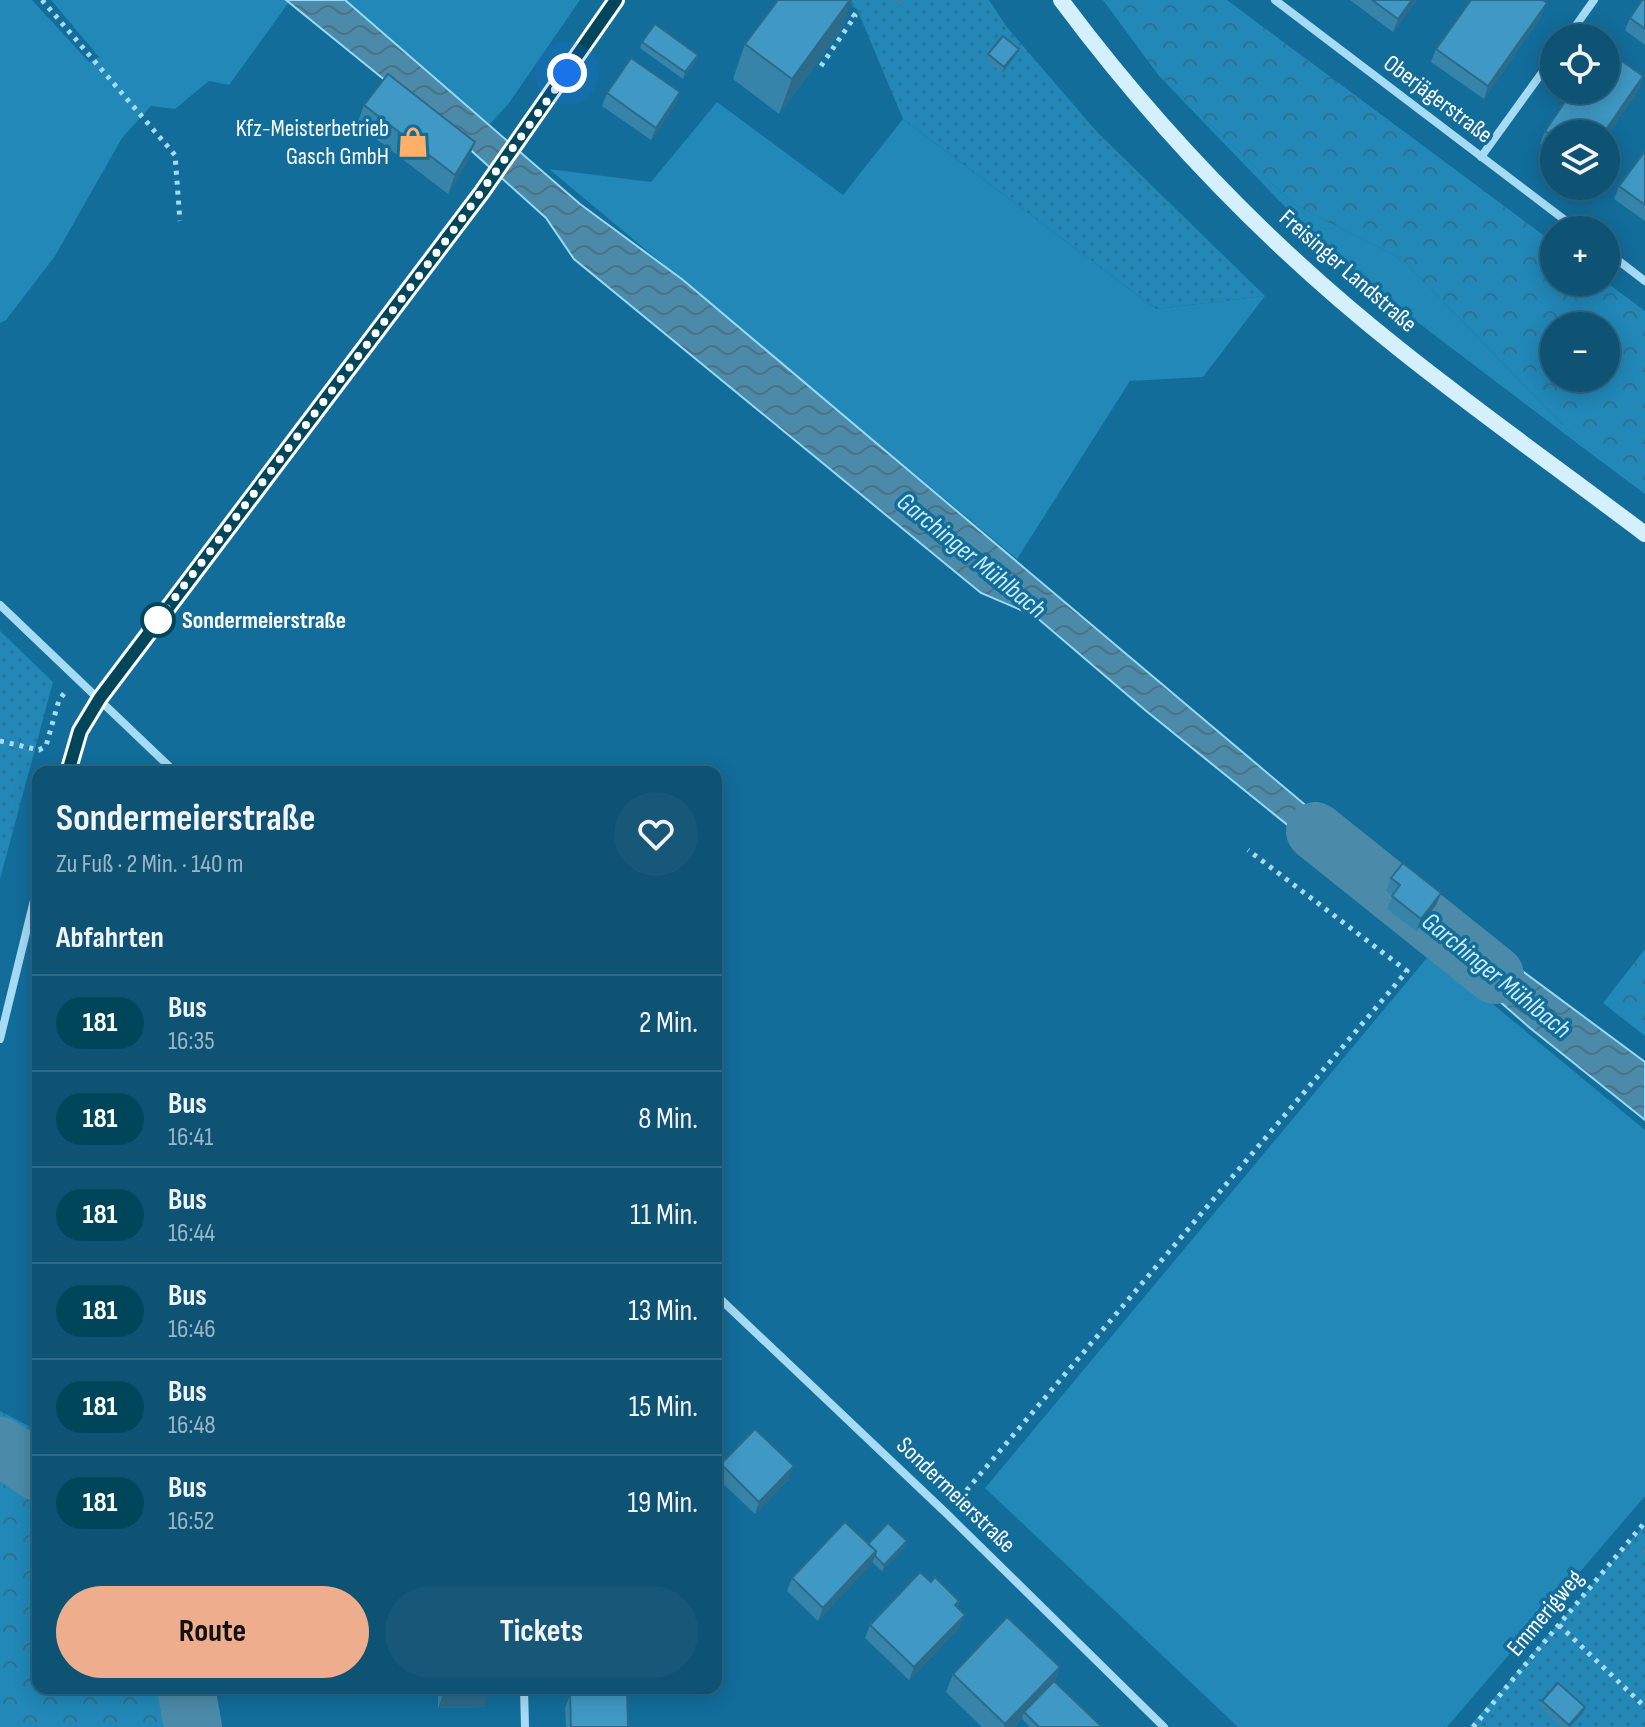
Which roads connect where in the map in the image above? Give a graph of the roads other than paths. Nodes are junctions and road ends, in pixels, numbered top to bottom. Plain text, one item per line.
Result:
1 (616, 0) edge
2 (1061, 0) edge
3 (1275, 0) edge
4 (1594, 0) edge
5 (1577, 24) edge
6 (1540, 75) edge
7 (1481, 157) junction
8 (1559, 216) edge
9 (1620, 262) edge
10 (1645, 281) edge
11 (1645, 534) edge
12 (0, 605) edge
13 (100, 698) junction
14 (70, 766) edge
15 (169, 766) edge
16 (32, 908) edge
17 (0, 1039) edge
18 (722, 1302) edge
19 (524, 1694) edge
20 (525, 1727) edge
21 (1164, 1727) edge

1 - 13 street
2 - 11 main road, Freisinger Landstraße
3 - 7 street, Oberjägerstraße
4 - 5 street
6 - 7 street
7 - 8 street, Oberjägerstraße
9 - 10 street
12 - 13 street
13 - 14 street
13 - 15 street
16 - 17 street
18 - 21 street, Sondermeierstraße
19 - 20 street

